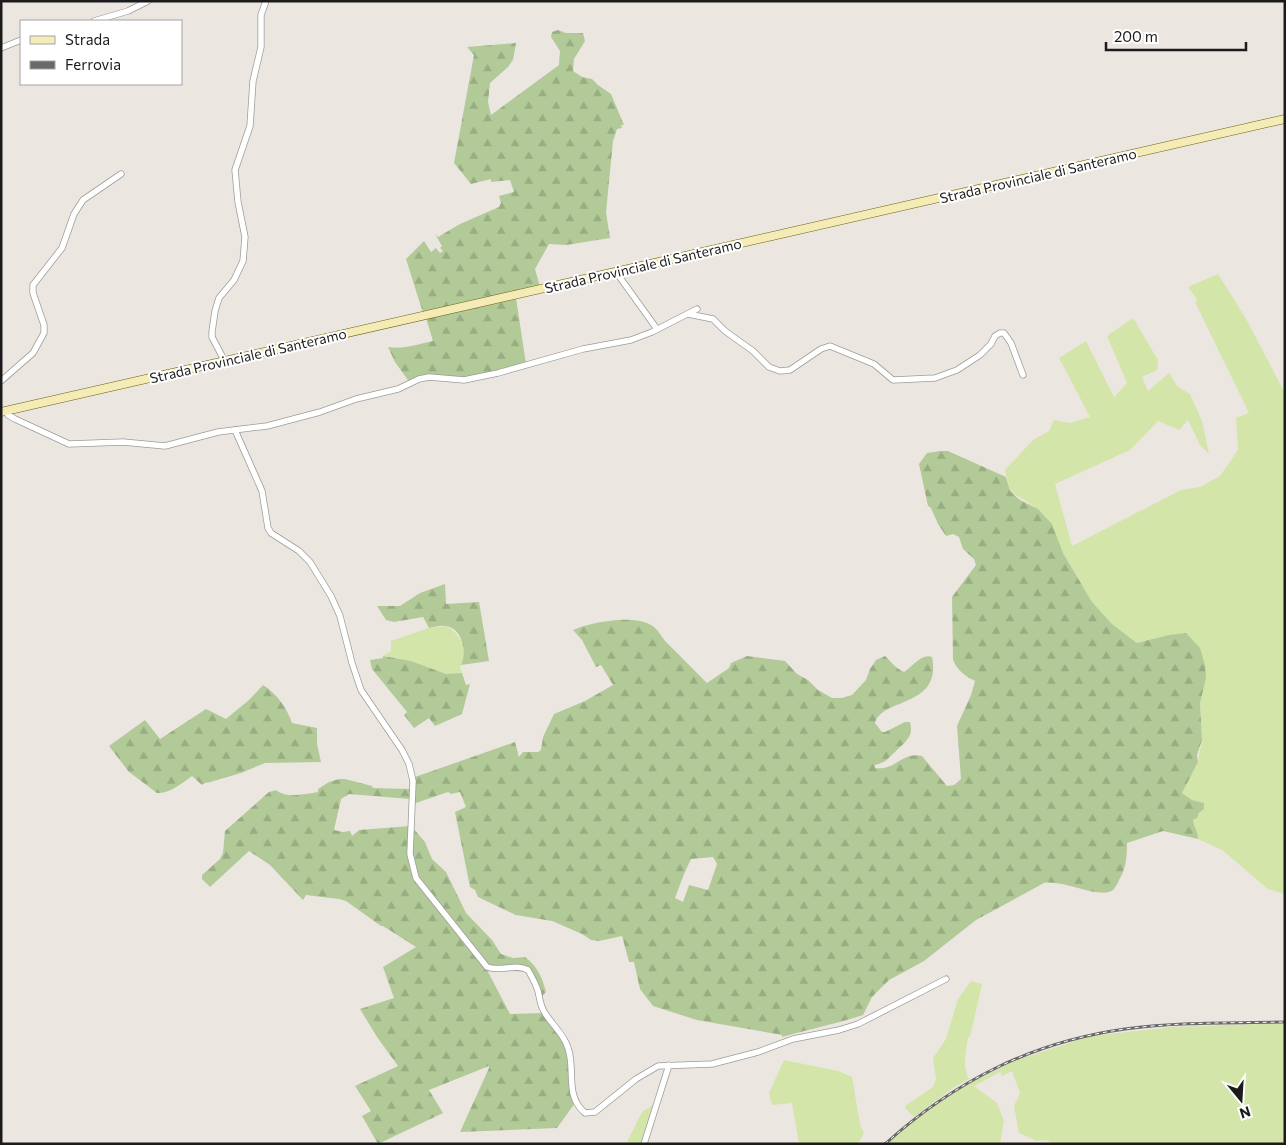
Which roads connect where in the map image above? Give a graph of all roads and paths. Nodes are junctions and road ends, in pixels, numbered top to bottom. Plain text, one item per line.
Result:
1 (148, 1) edge
2 (266, 1) edge
3 (97, 20) edge
4 (20, 40) edge
5 (1, 48) edge
6 (1285, 119) edge
7 (121, 174) dead end
8 (616, 272) junction
9 (697, 309) dead end
10 (688, 314) junction
11 (657, 330) junction
12 (223, 362) junction
13 (1023, 375) dead end
14 (1, 380) edge
15 (4, 411) edge
16 (235, 430) junction
17 (946, 979) dead end
18 (669, 1065) junction
19 (644, 1144) edge

1 - 3 street
2 - 12 street
4 - 5 street
6 - 8 main road, Strada Provinciale di Santeramo
7 - 14 street
8 - 11 street
8 - 12 main road, Strada Provinciale di Santeramo
9 - 10 street
10 - 11 street
10 - 13 street
11 - 16 street
12 - 15 main road, Strada Provinciale di Santeramo
15 - 16 street
16 - 18 street
17 - 18 street
18 - 19 street

